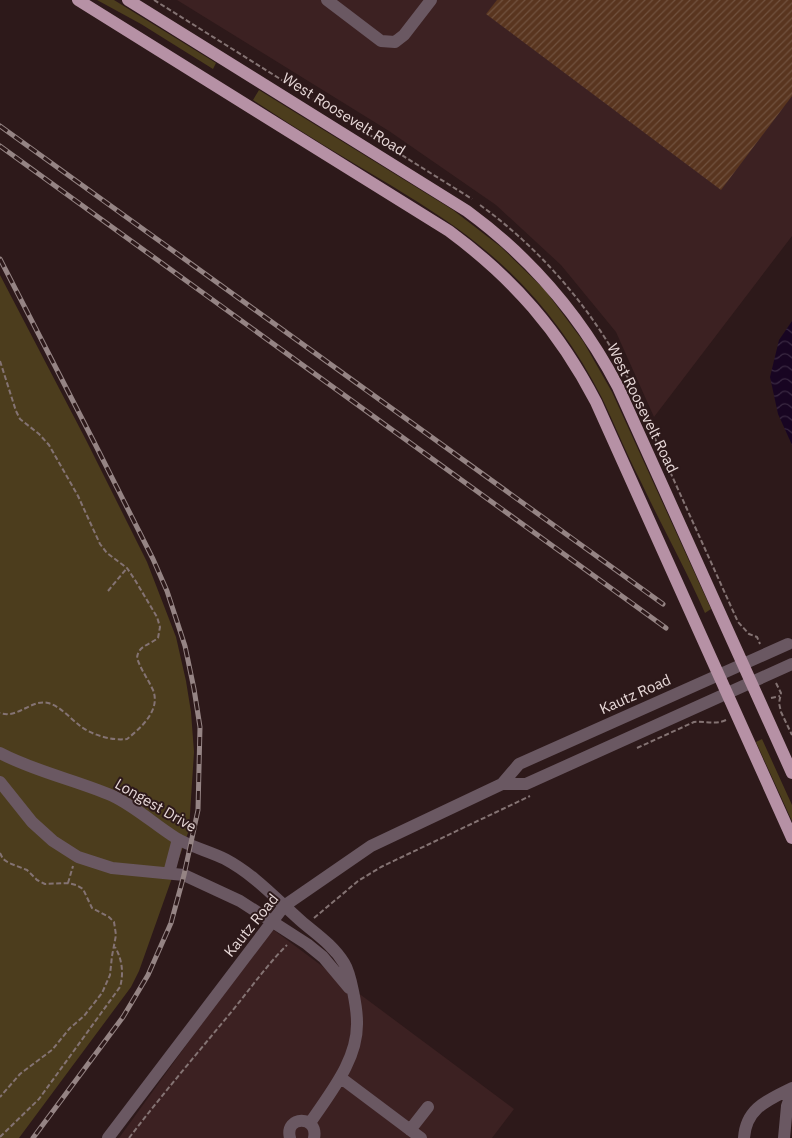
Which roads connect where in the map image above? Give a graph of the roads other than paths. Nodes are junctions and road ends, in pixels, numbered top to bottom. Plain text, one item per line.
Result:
1 (78, 0) edge
2 (128, 0) edge
3 (327, 0) edge
4 (431, 0) edge
5 (788, 644) dead end
6 (743, 664) junction
7 (792, 664) edge
8 (719, 675) junction
9 (751, 682) junction
10 (727, 694) junction
11 (0, 753) edge
12 (792, 773) edge
13 (0, 782) edge
14 (502, 784) junction
15 (792, 838) edge
16 (178, 839) junction
17 (168, 874) junction
18 (284, 906) junction
19 (273, 920) junction
20 (353, 993) junction
21 (341, 1078) junction
22 (792, 1088) edge
23 (792, 1092) edge
24 (428, 1107) dead end
25 (310, 1123) junction
26 (410, 1130) junction
27 (108, 1138) edge
28 (290, 1138) edge
29 (314, 1138) edge
30 (421, 1138) edge
31 (744, 1138) edge
32 (784, 1138) edge

1 - 8 main road
2 - 6 main road, West Roosevelt Road
3 - 4 street
5 - 6 street, Kautz Road
6 - 8 street, Kautz Road
6 - 9 main road, West Roosevelt Road
7 - 9 street, Kautz Road
8 - 10 main road
8 - 14 street, Kautz Road
9 - 10 street, Kautz Road
9 - 12 main road, West Roosevelt Road
10 - 14 street, Kautz Road
10 - 15 main road
11 - 16 street, Longest Drive
13 - 17 street
14 - 18 street, Kautz Road
16 - 17 street
16 - 18 street, Longest Drive
17 - 19 street
18 - 19 street, Kautz Road
18 - 20 street, Longest Drive
19 - 20 street
19 - 27 street, Kautz Road
20 - 21 street, Longest Drive
21 - 25 street, Longest Drive
21 - 26 street
22 - 31 street
23 - 32 street
24 - 26 street
25 - 28 street
25 - 29 street
26 - 30 street

